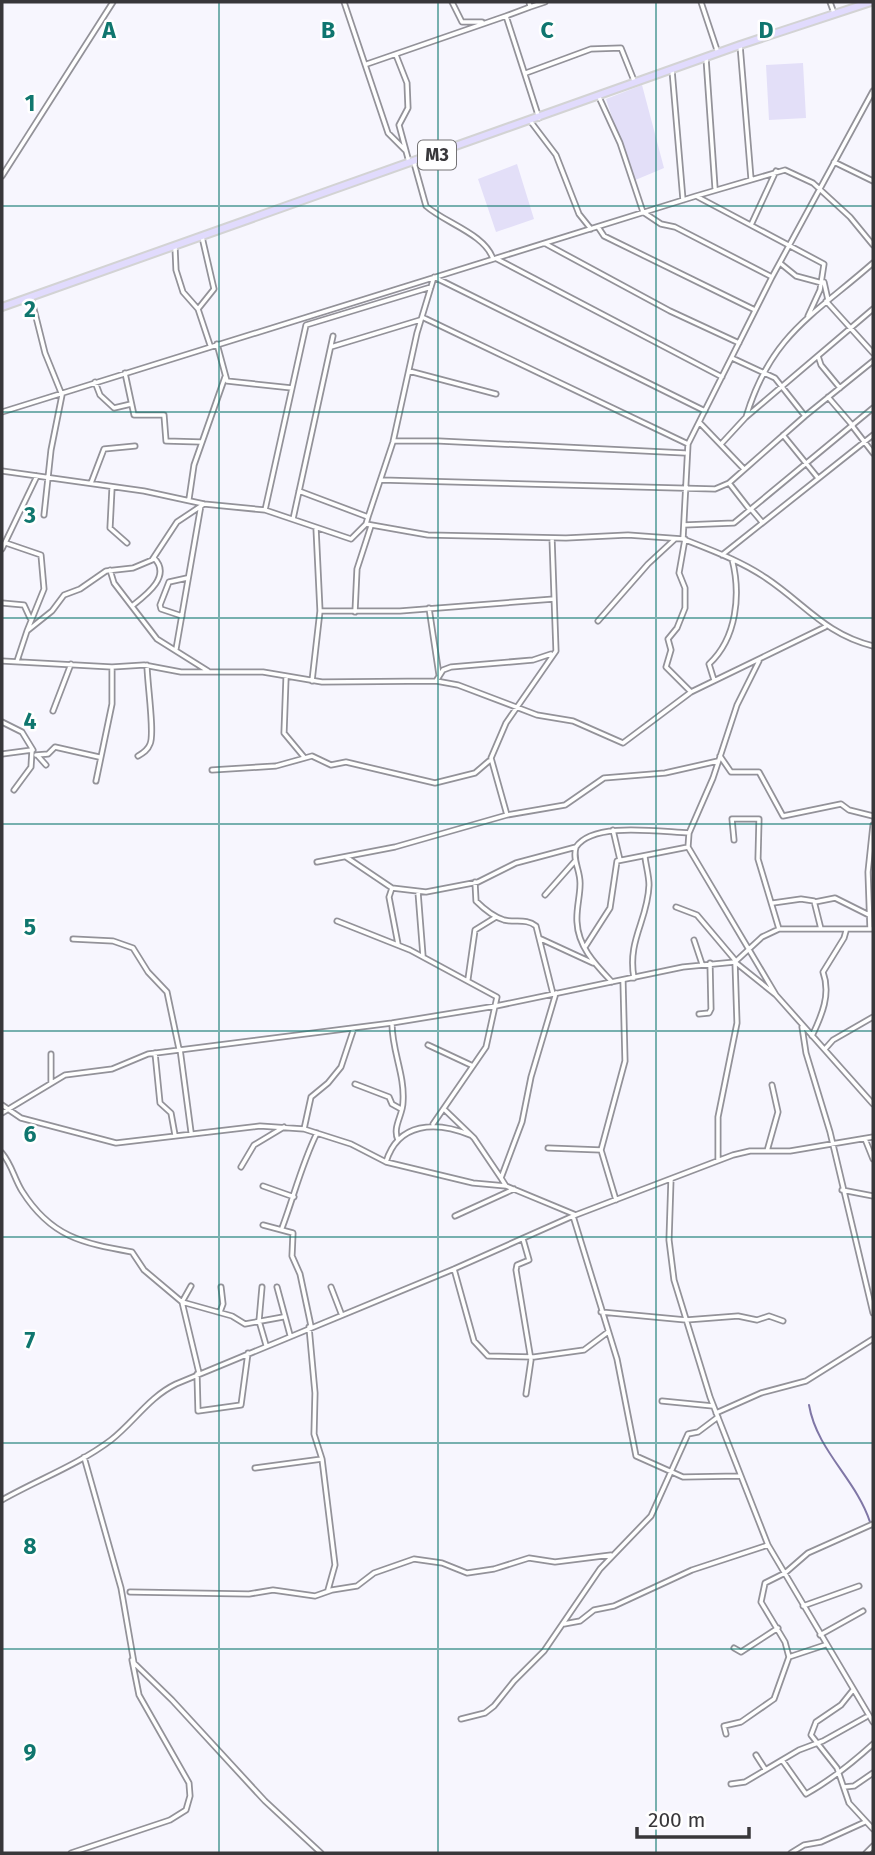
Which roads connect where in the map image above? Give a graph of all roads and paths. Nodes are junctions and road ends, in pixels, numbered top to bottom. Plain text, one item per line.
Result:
1 (113, 2) edge
2 (344, 2) edge
3 (452, 2) edge
4 (545, 2) edge
5 (701, 2) edge
6 (830, 2) edge
7 (871, 2) edge
8 (529, 4) edge
9 (835, 15) junction
10 (506, 16) junction
11 (487, 22) junction
12 (740, 45) junction
13 (718, 53) junction
14 (396, 55) junction
15 (706, 58) junction
16 (367, 64) junction
17 (672, 70) junction
18 (526, 73) junction
19 (635, 83) junction
20 (873, 91) edge
21 (598, 95) junction
22 (539, 119) junction
23 (531, 122) junction
24 (405, 150) junction
25 (834, 162) junction
26 (412, 163) junction
27 (776, 171) junction
28 (2, 176) edge
29 (751, 179) junction
30 (873, 181) edge
31 (715, 189) junction
32 (819, 190) junction
33 (696, 196) junction
34 (683, 200) junction
35 (643, 212) junction
36 (751, 225) junction
37 (598, 227) junction
38 (591, 229) junction
39 (202, 237) junction
40 (546, 244) junction
41 (789, 245) junction
42 (873, 245) edge
43 (175, 247) junction
44 (495, 259) junction
45 (780, 263) junction
46 (873, 263) edge
47 (447, 273) junction
48 (434, 277) junction
49 (772, 277) junction
50 (822, 280) junction
51 (447, 285) junction
52 (432, 286) junction
53 (31, 297) junction
54 (827, 300) junction
55 (2, 307) edge
56 (198, 309) junction
57 (873, 309) edge
58 (755, 310) junction
59 (808, 316) junction
60 (303, 318) junction
61 (422, 319) junction
62 (306, 325) junction
63 (850, 328) junction
64 (333, 336) dead end
65 (218, 344) junction
66 (739, 344) junction
67 (210, 345) junction
68 (331, 347) junction
69 (873, 353) edge
70 (818, 356) junction
71 (732, 358) junction
72 (873, 361) edge
73 (409, 370) junction
74 (125, 373) junction
75 (766, 374) junction
76 (225, 377) junction
77 (722, 377) junction
78 (95, 382) junction
79 (292, 387) junction
80 (781, 388) junction
81 (840, 388) junction
82 (61, 393) junction
83 (496, 394) dead end
84 (828, 397) junction
85 (131, 404) junction
86 (873, 408) edge
87 (705, 411) junction
88 (2, 412) edge
89 (746, 416) junction
90 (805, 416) junction
91 (699, 423) junction
92 (853, 426) junction
93 (395, 432) junction
94 (783, 435) junction
95 (873, 435) edge
96 (403, 440) junction
97 (201, 442) junction
98 (393, 442) junction
99 (864, 442) junction
100 (722, 443) junction
101 (688, 444) junction
102 (135, 446) dead end
103 (685, 453) junction
104 (873, 453) edge
105 (807, 464) junction
106 (744, 469) junction
107 (2, 471) edge
108 (37, 476) junction
109 (48, 477) junction
110 (818, 478) junction
111 (381, 480) junction
112 (729, 483) junction
113 (91, 484) junction
114 (112, 488) junction
115 (684, 489) junction
116 (299, 491) junction
117 (189, 499) junction
118 (202, 504) junction
119 (265, 510) junction
120 (751, 510) junction
121 (44, 515) dead end
122 (368, 517) junction
123 (293, 519) junction
124 (762, 522) junction
125 (368, 524) junction
126 (684, 525) junction
127 (316, 528) junction
128 (552, 538) junction
129 (676, 538) junction
130 (684, 539) junction
131 (6, 543) junction
132 (127, 543) dead end
133 (2, 549) edge
134 (722, 555) junction
135 (154, 558) junction
136 (732, 559) junction
137 (110, 570) junction
138 (187, 578) junction
139 (554, 599) junction
140 (2, 603) edge
141 (132, 606) junction
142 (429, 608) junction
143 (320, 611) junction
144 (355, 612) junction
145 (182, 616) junction
146 (30, 620) junction
147 (598, 621) dead end
148 (825, 627) junction
149 (27, 631) junction
150 (873, 646) edge
151 (176, 649) junction
152 (556, 651) junction
153 (2, 661) edge
154 (17, 661) junction
155 (759, 661) junction
156 (71, 664) junction
157 (147, 665) junction
158 (111, 667) junction
159 (209, 672) junction
160 (439, 675) junction
161 (286, 678) junction
162 (715, 680) junction
163 (312, 681) junction
164 (436, 681) junction
165 (691, 692) junction
166 (517, 706) junction
167 (53, 710) dead end
168 (2, 722) edge
169 (32, 750) junction
170 (2, 754) edge
171 (36, 755) junction
172 (138, 756) dead end
173 (99, 757) junction
174 (304, 757) junction
175 (491, 758) junction
176 (719, 758) junction
177 (46, 765) dead end
178 (212, 770) dead end
179 (96, 781) dead end
180 (14, 790) dead end
181 (507, 815) junction
182 (873, 816) edge
183 (873, 825) edge
184 (613, 830) junction
185 (690, 833) junction
186 (734, 840) dead end
187 (576, 847) junction
188 (688, 847) junction
189 (346, 857) junction
190 (645, 857) junction
191 (620, 860) junction
192 (575, 861) junction
193 (317, 862) dead end
194 (475, 883) junction
195 (392, 888) junction
196 (418, 892) junction
197 (545, 895) dead end
198 (816, 902) junction
199 (772, 903) junction
200 (676, 907) dead end
201 (869, 915) junction
202 (496, 917) junction
203 (337, 921) dead end
204 (779, 929) junction
205 (821, 929) junction
206 (871, 929) edge
207 (846, 931) junction
208 (73, 939) dead end
209 (541, 939) junction
210 (694, 940) dead end
211 (398, 944) junction
212 (585, 947) junction
213 (748, 948) junction
214 (423, 957) junction
215 (735, 961) junction
216 (593, 963) junction
217 (710, 963) junction
218 (702, 964) junction
219 (468, 979) junction
220 (634, 979) junction
221 (623, 981) junction
222 (613, 982) junction
223 (554, 994) junction
224 (776, 995) junction
225 (496, 1006) junction
226 (699, 1014) dead end
227 (873, 1017) edge
228 (392, 1024) junction
229 (802, 1027) junction
230 (355, 1028) junction
231 (812, 1036) junction
232 (428, 1045) dead end
233 (180, 1049) junction
234 (825, 1049) junction
235 (155, 1053) junction
236 (51, 1054) dead end
237 (473, 1066) junction
238 (51, 1082) junction
239 (355, 1084) dead end
240 (772, 1085) dead end
241 (873, 1104) edge
242 (2, 1105) edge
243 (7, 1109) junction
244 (401, 1109) junction
245 (445, 1110) junction
246 (2, 1113) edge
247 (433, 1124) junction
248 (284, 1127) junction
249 (304, 1129) junction
250 (191, 1132) junction
251 (317, 1133) junction
252 (470, 1135) junction
253 (176, 1136) junction
254 (873, 1137) edge
255 (865, 1138) junction
256 (398, 1140) junction
257 (833, 1143) junction
258 (548, 1147) dead end
259 (601, 1150) junction
260 (767, 1152) junction
261 (2, 1153) edge
262 (873, 1159) edge
263 (718, 1160) junction
264 (386, 1162) junction
265 (241, 1167) dead end
266 (501, 1178) junction
267 (671, 1179) junction
268 (263, 1186) dead end
269 (506, 1186) junction
270 (514, 1189) junction
271 (842, 1190) junction
272 (873, 1196) edge
273 (294, 1197) junction
274 (616, 1200) junction
275 (455, 1216) dead end
276 (575, 1216) junction
277 (263, 1225) dead end
278 (281, 1229) junction
279 (523, 1239) junction
280 (454, 1269) junction
281 (191, 1286) dead end
282 (221, 1287) dead end
283 (262, 1287) dead end
284 (277, 1287) dead end
285 (331, 1287) dead end
286 (182, 1302) junction
287 (873, 1311) edge
288 (220, 1312) junction
289 (601, 1312) junction
290 (341, 1313) junction
291 (283, 1317) junction
292 (686, 1320) junction
293 (259, 1321) junction
294 (783, 1321) dead end
295 (310, 1327) junction
296 (608, 1332) junction
297 (290, 1335) junction
298 (873, 1339) edge
299 (266, 1345) junction
300 (248, 1353) junction
301 (530, 1357) junction
302 (198, 1374) junction
303 (526, 1394) dead end
304 (662, 1401) dead end
305 (713, 1406) junction
306 (717, 1415) junction
307 (84, 1457) junction
308 (321, 1459) junction
309 (255, 1468) dead end
310 (672, 1474) junction
311 (740, 1476) junction
312 (2, 1500) edge
313 (873, 1524) edge
314 (768, 1545) junction
315 (611, 1555) junction
316 (785, 1573) junction
317 (859, 1586) dead end
318 (327, 1591) junction
319 (130, 1592) dead end
320 (803, 1606) junction
321 (863, 1611) dead end
322 (564, 1624) junction
323 (778, 1628) junction
324 (820, 1635) junction
325 (825, 1645) junction
326 (734, 1648) dead end
327 (789, 1657) junction
328 (132, 1658) junction
329 (853, 1690) junction
330 (867, 1716) junction
331 (461, 1719) dead end
332 (873, 1722) edge
333 (726, 1734) dead end
334 (816, 1744) junction
335 (873, 1744) edge
336 (756, 1755) dead end
337 (782, 1760) junction
338 (765, 1769) junction
339 (873, 1773) edge
340 (840, 1774) junction
341 (732, 1784) dead end
342 (844, 1787) junction
343 (866, 1821) junction
344 (873, 1829) edge
345 (873, 1846) edge
346 (71, 1853) edge
347 (321, 1853) edge
348 (791, 1853) edge
349 (866, 1853) edge

1 - 28 street
2 - 16 street
3 - 11 street
4 - 8 street
5 - 13 street
6 - 9 street
7 - 9 main road, M3
8 - 10 street
9 - 12 main road, M3
10 - 11 street
10 - 18 street
11 - 14 street
12 - 13 main road, M3
12 - 29 street
13 - 15 main road, M3
14 - 16 street
14 - 24 street
15 - 17 main road, M3
15 - 31 street
16 - 24 street
17 - 19 main road, M3
17 - 34 street
18 - 19 street
18 - 22 street
19 - 21 main road, M3
20 - 25 street
21 - 22 main road, M3
21 - 35 street
22 - 23 main road, M3
23 - 26 main road, M3
23 - 38 street
24 - 26 street
25 - 30 street
25 - 32 street
26 - 39 main road, M3
26 - 44 street
27 - 29 street
27 - 32 street
27 - 36 street
29 - 31 street
31 - 33 street
32 - 41 street
32 - 42 street
33 - 34 street
33 - 36 street
34 - 35 street
35 - 37 street
35 - 49 street
36 - 41 street
37 - 38 street
37 - 58 street
38 - 40 street
39 - 43 main road, M3
39 - 56 street
40 - 44 street
40 - 66 street
41 - 45 street
41 - 50 street
43 - 53 main road, M3
43 - 56 street
44 - 47 street
44 - 77 street
45 - 49 street
45 - 50 street
46 - 54 street
47 - 48 street
47 - 51 street
48 - 51 street
48 - 52 street
48 - 60 street
49 - 58 street
50 - 54 street
50 - 59 street
51 - 87 street
52 - 61 street
52 - 62 street
53 - 55 main road, M3
53 - 82 street
54 - 59 street
54 - 63 street
56 - 67 street
57 - 63 street
58 - 66 street
59 - 75 street
60 - 62 street
60 - 65 street
61 - 68 street
61 - 73 street
61 - 101 street
62 - 79 street
63 - 69 street
63 - 70 street
64 - 68 street
65 - 67 street
65 - 76 street
66 - 71 street
67 - 74 street
68 - 116 street
70 - 80 street
70 - 81 street
71 - 75 street
71 - 77 street
72 - 81 street
73 - 83 street
73 - 93 street
74 - 78 street
74 - 85 street
75 - 80 street
75 - 89 street
76 - 79 street
76 - 97 street
77 - 87 street
78 - 82 street
78 - 85 street
79 - 119 street
80 - 89 street
80 - 90 street
81 - 84 street
82 - 88 street
82 - 109 street
84 - 90 street
84 - 92 street
85 - 97 street
86 - 92 street
87 - 91 street
89 - 100 street
90 - 94 street
91 - 100 street
91 - 101 street
92 - 99 street
92 - 105 street
93 - 96 street
93 - 98 street
94 - 105 street
94 - 106 street
95 - 99 street
96 - 98 street
96 - 103 street
97 - 117 street
98 - 111 street
99 - 104 street
99 - 110 street
100 - 106 street
101 - 103 street
102 - 113 street
103 - 115 street
105 - 110 street
105 - 120 street
106 - 112 street
107 - 108 street
108 - 109 street
108 - 131 street
109 - 113 street
109 - 121 street
110 - 124 street
111 - 115 street
111 - 122 street
112 - 115 street
112 - 120 street
113 - 114 street
114 - 117 street
114 - 132 street
115 - 126 street
116 - 122 street
116 - 123 street
117 - 118 street
118 - 119 street
118 - 135 street
118 - 138 street
119 - 123 street
120 - 124 street
120 - 126 street
122 - 125 street
123 - 127 street
124 - 134 street
125 - 127 street
125 - 128 street
125 - 144 street
126 - 130 street
127 - 143 street
128 - 129 street
128 - 139 street
129 - 130 street
129 - 147 street
130 - 134 street
130 - 165 street
131 - 133 street
131 - 146 street
134 - 136 street
135 - 137 street
135 - 141 street
136 - 148 street
136 - 162 street
137 - 141 street
137 - 149 street
138 - 145 street
138 - 145 street
139 - 142 street
139 - 152 street
140 - 146 street
141 - 151 street
142 - 144 street
142 - 160 street
143 - 144 street
143 - 163 street
145 - 151 street
146 - 149 street
148 - 150 street
148 - 155 street
149 - 154 street
151 - 159 street
152 - 160 street
152 - 166 street
153 - 154 street
154 - 156 street
155 - 162 street
155 - 176 street
156 - 158 street
156 - 167 street
157 - 158 street
157 - 159 street
157 - 172 street
158 - 173 street
159 - 161 street
160 - 164 street
161 - 163 street
161 - 174 street
162 - 165 street
163 - 164 street
164 - 166 street
165 - 166 street
166 - 175 street
168 - 169 street
169 - 170 street
169 - 171 street
169 - 180 street
171 - 173 street
171 - 177 street
173 - 179 street
174 - 175 street
174 - 178 street
175 - 181 street
176 - 181 street
176 - 182 street
176 - 185 street
181 - 189 street
183 - 201 street
184 - 185 street
184 - 187 street
184 - 191 street
185 - 188 street
186 - 199 street
187 - 192 street
187 - 194 street
188 - 190 street
188 - 213 street
189 - 193 street
189 - 195 street
190 - 191 street
190 - 220 street
191 - 212 street
192 - 197 street
192 - 212 street
194 - 196 street
194 - 202 street
195 - 196 street
195 - 211 street
196 - 214 street
198 - 199 street
198 - 201 street
198 - 205 street
199 - 204 street
200 - 215 street
201 - 206 street
202 - 209 street
202 - 219 street
203 - 211 street
204 - 205 street
204 - 213 street
205 - 207 street
206 - 207 street
207 - 231 street
208 - 233 street
209 - 216 street
209 - 223 street
210 - 218 street
211 - 214 street
212 - 216 street
213 - 215 street
213 - 224 street
214 - 219 street
215 - 217 street
215 - 224 street
215 - 263 street
216 - 222 street
217 - 218 street
217 - 226 street
218 - 220 street
219 - 225 street
220 - 221 street
221 - 222 street
221 - 259 street
222 - 223 street
223 - 225 street
223 - 266 street
224 - 229 street
225 - 228 street
225 - 237 street
227 - 234 street
228 - 230 street
228 - 244 street
229 - 231 street
229 - 257 street
230 - 233 street
230 - 249 street
231 - 234 street
232 - 237 street
233 - 235 street
233 - 250 street
234 - 241 street
235 - 238 street
235 - 253 street
236 - 238 street
237 - 245 street
238 - 243 street
239 - 244 street
240 - 260 street
242 - 243 street
243 - 246 street
243 - 253 street
244 - 256 street
245 - 247 street
245 - 252 street
247 - 252 street
247 - 256 street
248 - 249 street
248 - 250 street
248 - 265 street
249 - 251 street
250 - 253 street
251 - 264 street
251 - 273 street
252 - 266 street
254 - 255 street
255 - 257 street
255 - 262 street
256 - 264 street
257 - 260 street
257 - 271 street
258 - 259 street
259 - 274 street
260 - 263 street
261 - 286 street
263 - 267 street
264 - 269 street
266 - 269 street
267 - 274 street
267 - 292 street
268 - 273 street
269 - 270 street
270 - 275 street
270 - 276 street
271 - 272 street
271 - 287 street
273 - 278 street
274 - 276 street
276 - 279 street
276 - 289 street
277 - 278 street
278 - 295 street
279 - 280 street
279 - 301 street
280 - 290 street
280 - 301 street
281 - 286 street
282 - 288 street
283 - 293 street
284 - 291 street
285 - 290 street
286 - 288 street
286 - 302 street
288 - 293 street
289 - 292 street
289 - 296 street
290 - 295 street
291 - 293 street
291 - 297 street
292 - 294 street
292 - 305 street
293 - 299 street
295 - 297 street
295 - 308 street
296 - 301 street
296 - 310 street
297 - 299 street
298 - 306 street
299 - 300 street
300 - 302 street
300 - 302 street
301 - 303 street
302 - 307 street
304 - 305 street
305 - 306 street
306 - 310 street
306 - 311 street
307 - 312 street
307 - 328 street
308 - 309 street
308 - 318 street
310 - 311 street
310 - 315 street
311 - 314 street
313 - 316 street
314 - 316 street
314 - 322 street
315 - 318 street
315 - 322 street
316 - 320 street
316 - 323 street
317 - 320 street
318 - 319 street
320 - 324 street
321 - 324 street
322 - 331 street
323 - 326 street
323 - 327 street
324 - 325 street
325 - 327 street
325 - 329 street
327 - 333 street
328 - 346 street
328 - 347 street
329 - 330 street
329 - 334 street
330 - 332 street
330 - 334 street
334 - 337 street
334 - 340 street
335 - 340 street
336 - 338 street
337 - 338 street
337 - 340 street
338 - 341 street
339 - 342 street
340 - 342 street
342 - 343 street
343 - 344 street
343 - 348 street
345 - 349 street

